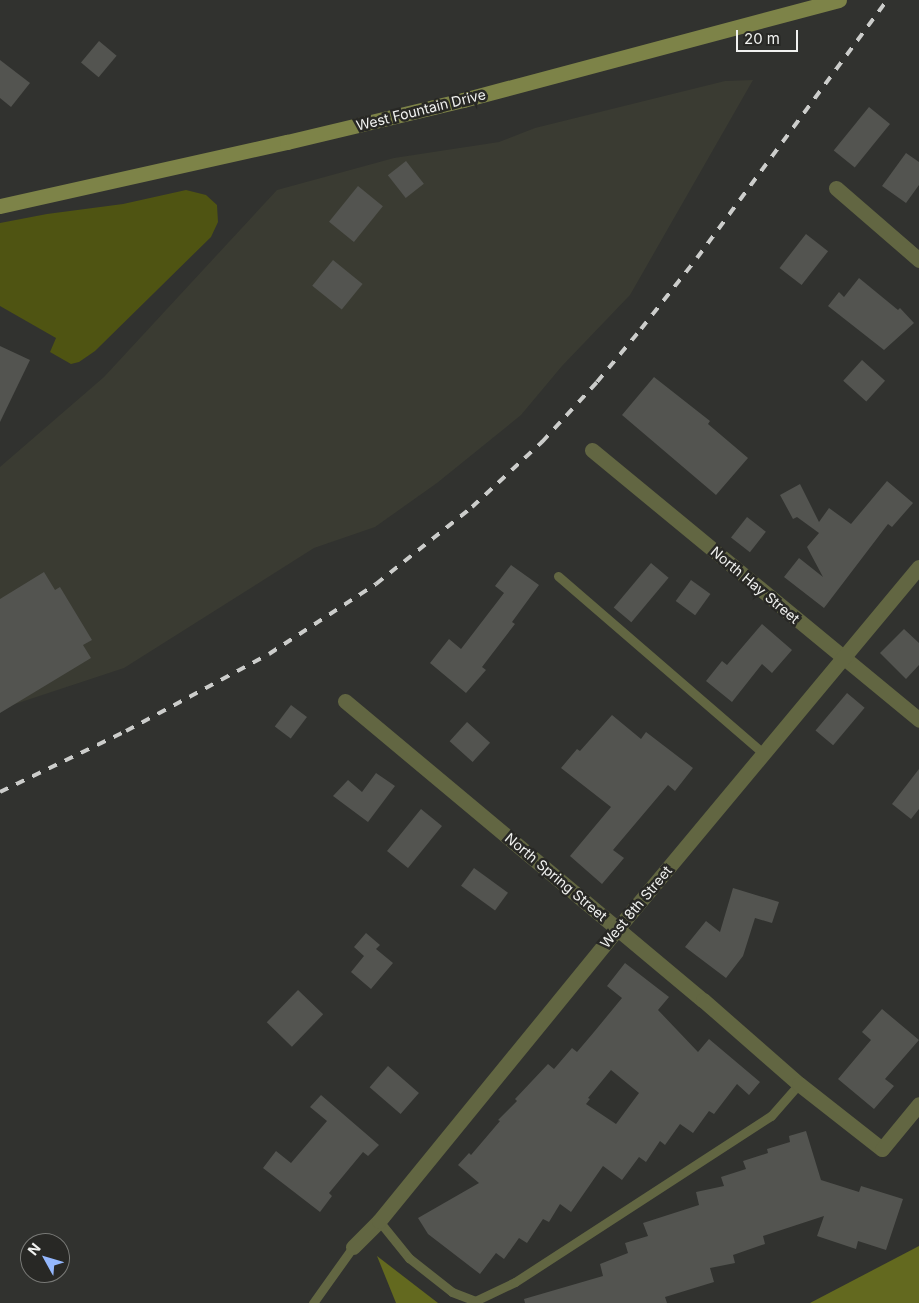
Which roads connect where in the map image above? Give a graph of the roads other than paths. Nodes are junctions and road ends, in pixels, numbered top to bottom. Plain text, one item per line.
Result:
1 (839, 0) edge
2 (836, 188) dead end
3 (0, 206) edge
4 (919, 260) edge
5 (592, 450) dead end
6 (919, 567) edge
7 (558, 576) dead end
8 (844, 658) junction
9 (345, 701) dead end
10 (919, 720) edge
11 (764, 754) junction
12 (618, 928) junction
13 (799, 1084) junction
14 (919, 1104) edge
15 (379, 1221) junction
16 (353, 1247) joint
17 (313, 1303) edge

1 - 3 street, West Fountain Drive
2 - 4 street
5 - 8 street, North Hay Street
6 - 8 street, West 8th Street
7 - 11 lane
8 - 10 street, North Hay Street
8 - 11 street, West 8th Street
9 - 12 street, North Spring Street
11 - 12 street, West 8th Street
12 - 13 street, North Spring Street
12 - 15 street, West 8th Street
13 - 14 street, North Spring Street
13 - 15 lane
15 - 16 street, West 8th Street
16 - 17 lane

